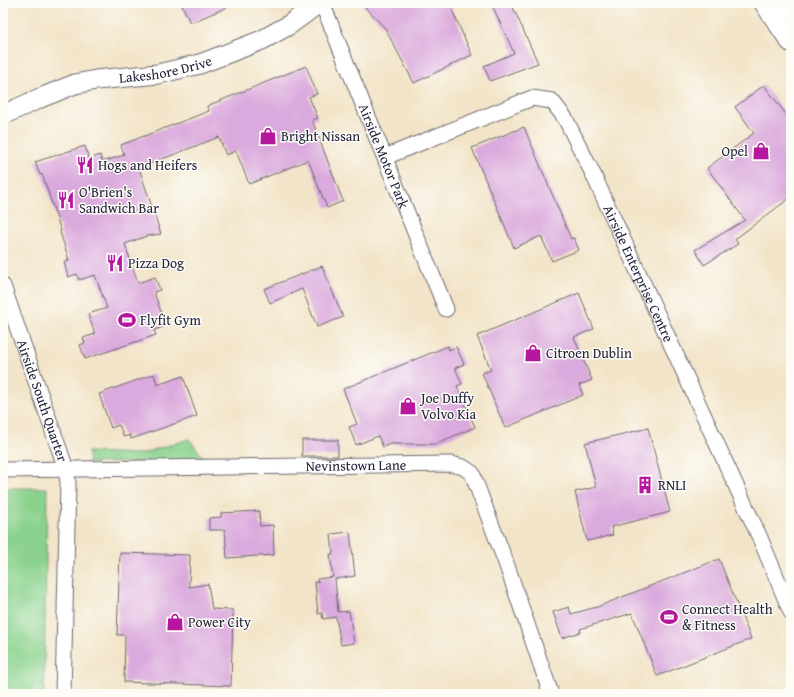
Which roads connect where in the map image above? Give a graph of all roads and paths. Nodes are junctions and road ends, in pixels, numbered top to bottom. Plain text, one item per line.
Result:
1 (319, 3) edge
2 (322, 3) edge
3 (765, 3) edge
4 (787, 3) edge
5 (791, 9) edge
6 (791, 41) edge
7 (3, 115) edge
8 (385, 157) junction
9 (3, 286) edge
10 (446, 309) dead end
11 (66, 469) junction
12 (3, 470) edge
13 (791, 612) edge
14 (63, 694) edge
15 (551, 694) edge

1 - 7 street, Lakeshore Drive
2 - 8 street, Airside Motor Park
3 - 6 main road
4 - 5 main road
8 - 10 street, Airside Motor Park
8 - 13 street, Airside Enterprise Centre
9 - 11 street, Airside South Quarter
11 - 12 street, Nevinstown Lane
11 - 14 street, Airside South Quarter
11 - 15 street, Nevinstown Lane

